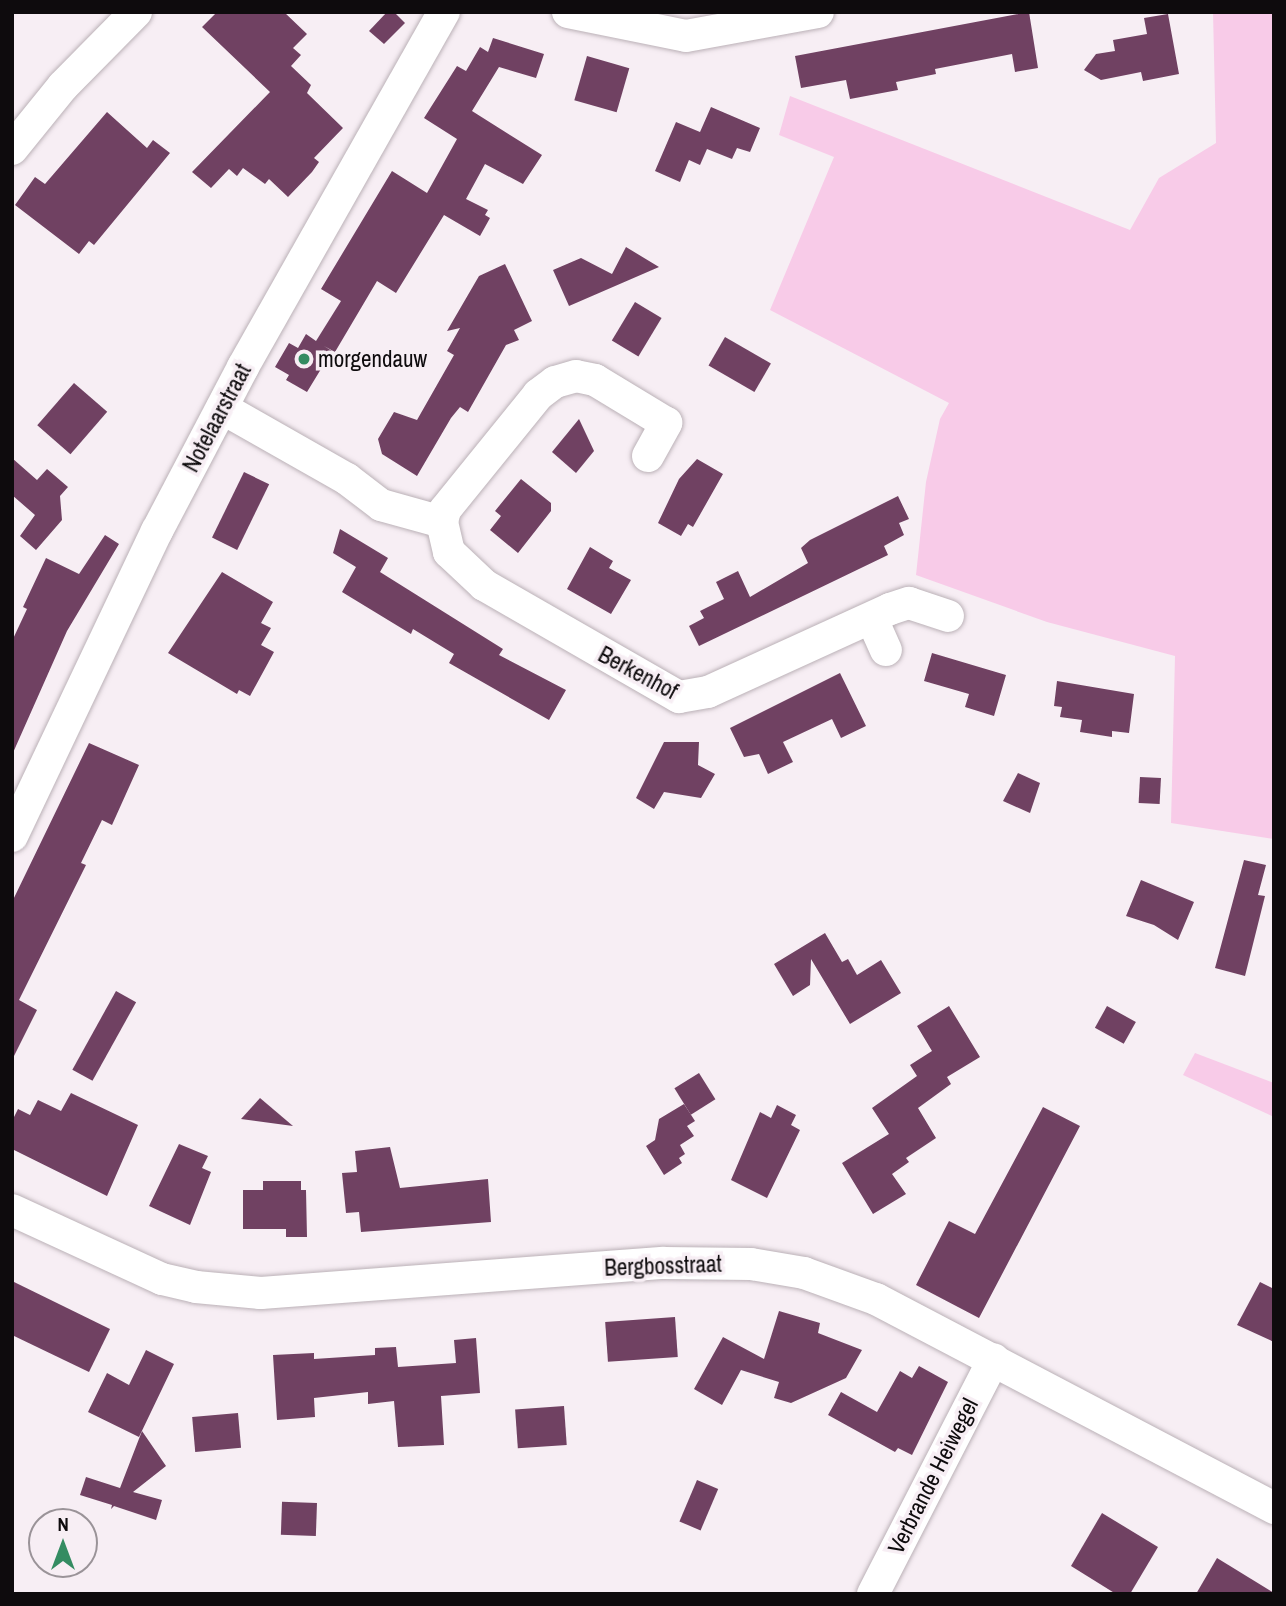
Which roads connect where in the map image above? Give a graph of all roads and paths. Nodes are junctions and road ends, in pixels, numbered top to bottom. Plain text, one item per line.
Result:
1 (136, 12) edge
2 (444, 12) edge
3 (568, 12) edge
4 (818, 12) edge
5 (12, 149) edge
6 (222, 408) junction
7 (648, 456) dead end
8 (442, 522) junction
9 (948, 617) dead end
10 (872, 619) junction
11 (886, 650) dead end
12 (12, 836) edge
13 (12, 1210) edge
14 (994, 1359) junction
15 (1274, 1508) edge
16 (873, 1594) edge

1 - 5 street
2 - 6 street, Notelaarstraat
3 - 4 street
6 - 8 street
6 - 12 street, Notelaarstraat
7 - 8 street
8 - 10 street, Berkenhof
9 - 10 street, Berkenhof
10 - 11 street
13 - 14 street, Bergbosstraat
14 - 15 street, Bergbosstraat
14 - 16 street, Verbrande Heiwegel

